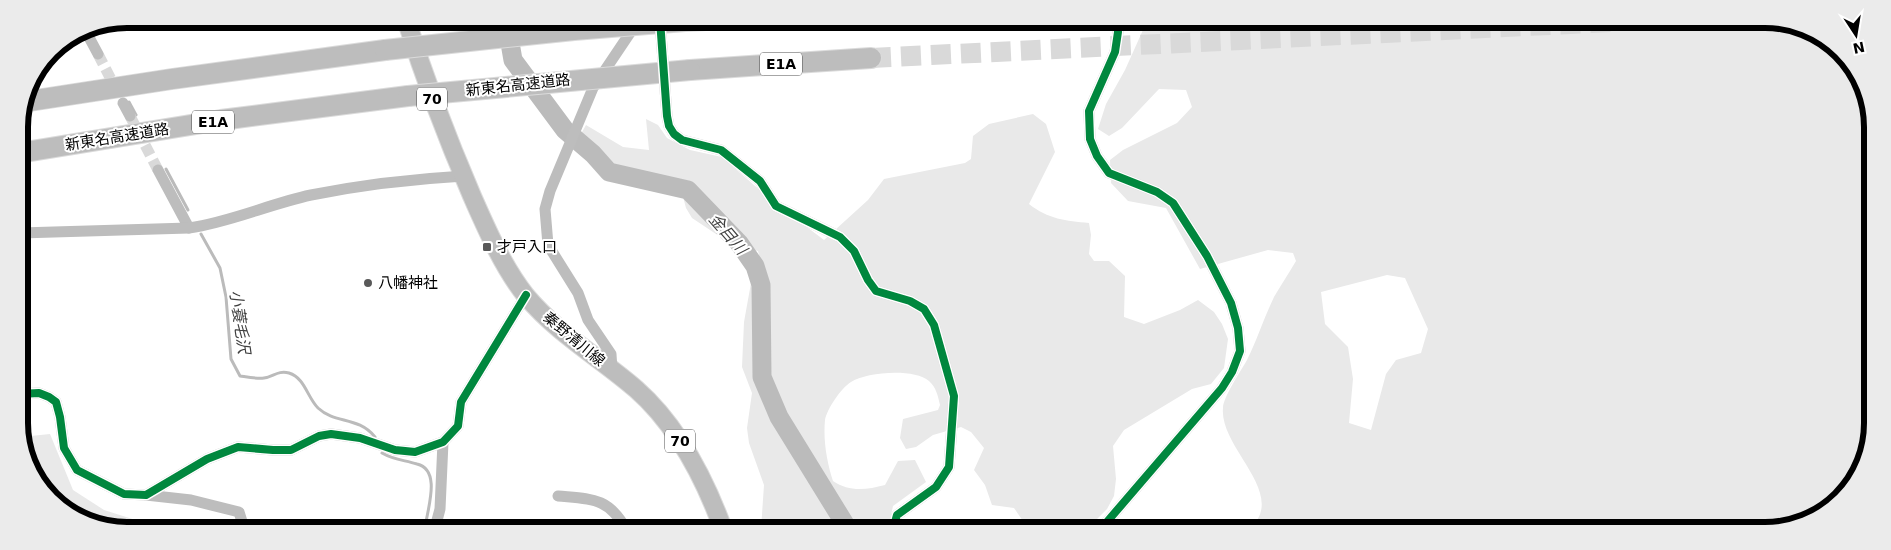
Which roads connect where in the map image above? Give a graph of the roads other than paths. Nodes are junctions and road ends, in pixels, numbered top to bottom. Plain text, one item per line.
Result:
1 (409, 28) edge
2 (599, 28) edge
3 (632, 28) edge
4 (661, 28) edge
5 (1117, 28) edge
6 (88, 36) edge
7 (98, 54) tunnel mouth
8 (871, 58) tunnel mouth
9 (31, 101) edge
10 (123, 103) tunnel mouth
11 (130, 116) tunnel mouth
12 (28, 152) edge
13 (158, 170) tunnel mouth
14 (464, 176) junction
15 (189, 228) junction
16 (28, 234) edge
17 (526, 295) junction
18 (612, 370) junction
19 (28, 394) edge
20 (443, 442) junction
21 (146, 495) junction
22 (558, 496) dead end
23 (242, 522) edge
24 (437, 522) edge
25 (621, 522) edge
26 (720, 522) edge
27 (895, 522) edge
28 (1107, 522) edge

1 - 14 main road, 秦野清川線 / 70
2 - 9 highway, bridge
3 - 18 street
4 - 27 street
5 - 28 street
6 - 7 street
8 - 12 highway, 新東名高速道路 / E1A, bridge
10 - 11 street
13 - 15 street
14 - 15 street
14 - 17 main road, 秦野清川線 / 70
15 - 16 street
17 - 18 main road, 秦野清川線 / 70
17 - 20 street
18 - 26 main road, 秦野清川線 / 70
19 - 21 street
20 - 21 street
20 - 24 street
21 - 23 street
22 - 25 street

